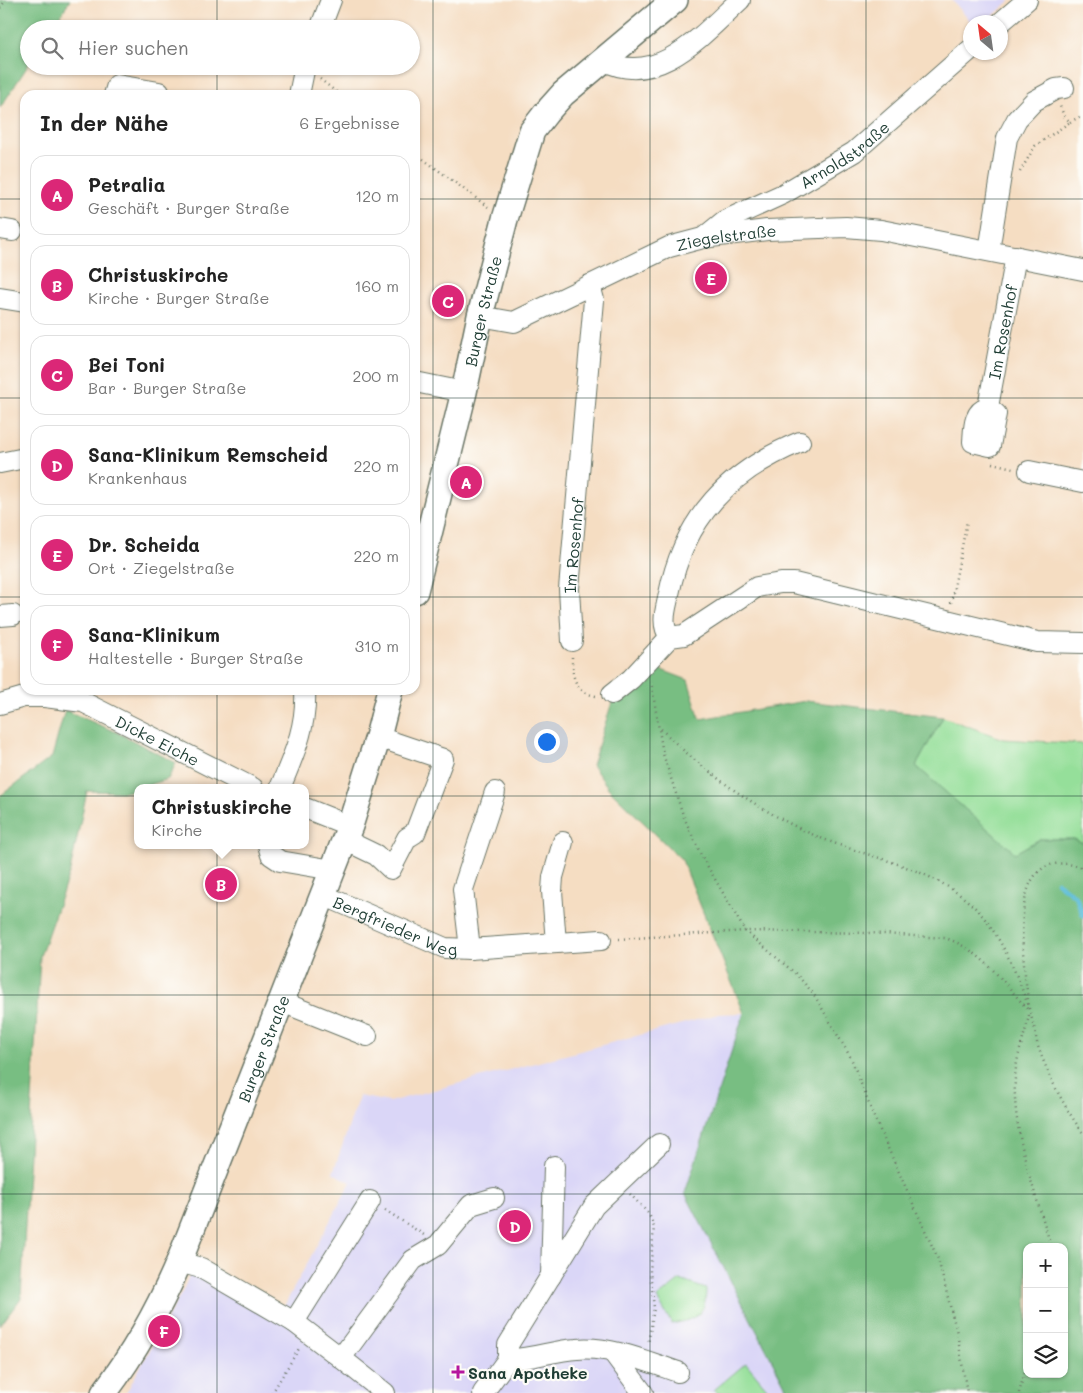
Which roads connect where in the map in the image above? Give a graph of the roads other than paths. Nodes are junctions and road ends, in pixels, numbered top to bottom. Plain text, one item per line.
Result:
1 (331, 0) edge
2 (676, 0) edge
3 (740, 0) edge
4 (1026, 0) edge
5 (1008, 16) edge
6 (323, 20) edge
7 (963, 56) edge
8 (603, 60) junction
9 (303, 75) edge
10 (1060, 88) road end
11 (115, 90) edge
12 (147, 90) edge
13 (300, 90) edge
14 (702, 238) junction
15 (989, 250) junction
16 (1016, 256) junction
17 (1083, 270) edge
18 (590, 285) junction
19 (0, 298) edge
20 (20, 301) edge
21 (480, 316) junction
22 (420, 383) edge
23 (464, 392) junction
24 (988, 407) dead end
25 (800, 442) dead end
26 (20, 459) edge
27 (0, 463) edge
28 (1024, 470) road end
29 (1083, 482) edge
30 (420, 571) edge
31 (670, 637) junction
32 (572, 641) road end
33 (1083, 643) edge
34 (612, 694) road end
35 (305, 695) edge
36 (389, 695) edge
37 (0, 704) edge
38 (378, 738) junction
39 (245, 784) edge
40 (282, 784) edge
41 (495, 792) dead end
42 (309, 810) edge
43 (348, 833) junction
44 (563, 842) dead end
45 (269, 849) edge
46 (333, 870) junction
47 (323, 895) junction
48 (601, 940) road end
49 (556, 943) junction
50 (470, 949) junction
51 (282, 1002) junction
52 (368, 1036) dead end
53 (659, 1144) dead end
54 (554, 1166) dead end
55 (494, 1198) dead end
56 (370, 1202) road end
57 (179, 1262) junction
58 (551, 1276) junction
59 (301, 1328) junction
60 (614, 1354) junction
61 (341, 1358) junction
62 (508, 1359) junction
63 (678, 1372) dead end
64 (104, 1393) edge
65 (385, 1393) edge
66 (483, 1393) edge
67 (642, 1393) edge

1 - 6 street
2 - 8 main road, Burger Straße
3 - 8 street
4 - 5 street
7 - 14 street, Arnoldstraße
8 - 21 main road, Burger Straße
9 - 13 street
10 - 15 street
11 - 12 street
14 - 15 street, Ziegelstraße
14 - 18 street, Ziegelstraße
15 - 16 street, Ziegelstraße
16 - 17 street, Ziegelstraße
16 - 24 street, Im Rosenhof
18 - 21 street, Ziegelstraße
18 - 32 street, Im Rosenhof
19 - 20 street
21 - 23 main road, Burger Straße
22 - 23 street
23 - 30 main road, Burger Straße
25 - 31 street
26 - 27 street
28 - 29 street
31 - 33 street
31 - 34 street
35 - 40 street
36 - 38 main road, Burger Straße
37 - 39 street, Dicke Eiche
38 - 43 main road, Burger Straße
38 - 43 street
41 - 50 street, Bergfrieder Weg
42 - 43 street
43 - 46 main road, Burger Straße
44 - 49 street
45 - 46 street
46 - 47 main road, Burger Straße
47 - 50 street, Bergfrieder Weg
47 - 51 main road, Burger Straße
48 - 49 street, Bergfrieder Weg
49 - 50 street, Bergfrieder Weg
51 - 52 street
51 - 57 main road, Burger Straße
53 - 58 street
54 - 58 street
55 - 61 street
56 - 59 street
57 - 59 street
57 - 64 main road, Burger Straße
58 - 62 street
59 - 61 street
60 - 62 street
60 - 63 street
60 - 67 street
61 - 65 street
62 - 66 street

